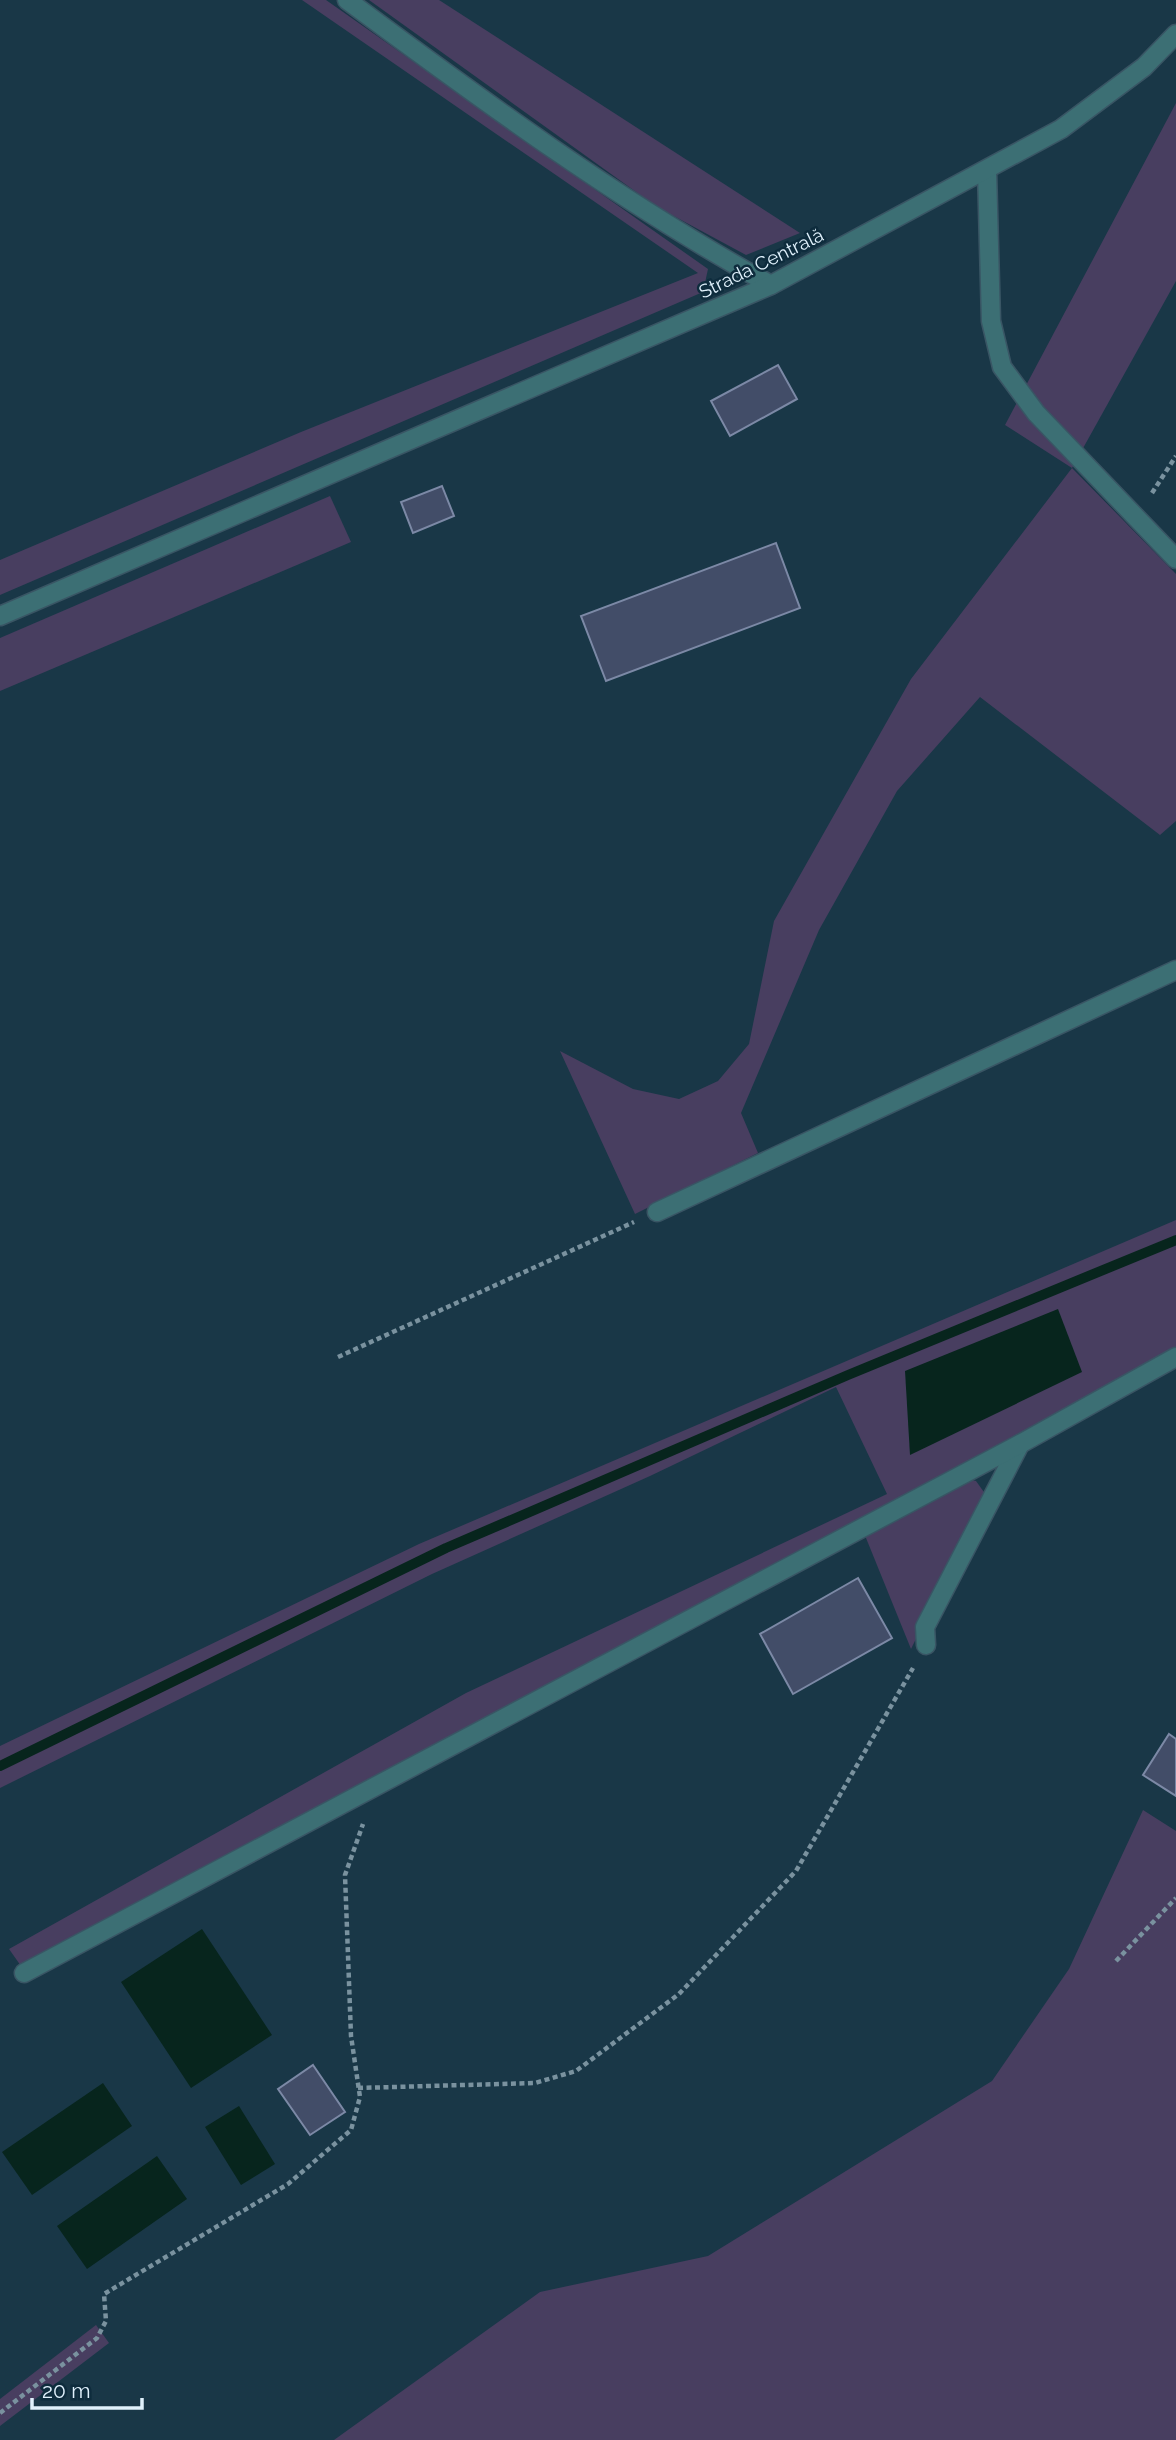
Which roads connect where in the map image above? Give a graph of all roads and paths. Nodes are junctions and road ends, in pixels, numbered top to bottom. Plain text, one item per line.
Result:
1 (347, 0) edge
2 (1176, 34) edge
3 (987, 171) junction
4 (771, 285) junction
5 (1176, 456) edge
6 (1136, 518) junction
7 (1176, 559) edge
8 (0, 616) edge
9 (1176, 970) edge
10 (657, 1212) joint
11 (338, 1357) dead end
12 (1176, 1357) edge
13 (1020, 1444) junction
14 (926, 1645) joint
15 (375, 1787) junction
16 (1176, 1898) edge
17 (1116, 1961) dead end
18 (24, 1973) dead end
19 (358, 2088) junction
20 (0, 2413) edge

1 - 4 street
2 - 3 street, Strada Centrală
3 - 4 street, Strada Centrală
3 - 6 street
4 - 8 street, Strada Centrală
5 - 6 path
6 - 7 street
9 - 10 street
10 - 11 path
12 - 13 street
13 - 14 street
13 - 15 street
14 - 19 path
15 - 18 street
15 - 19 path
16 - 17 path
19 - 20 path

